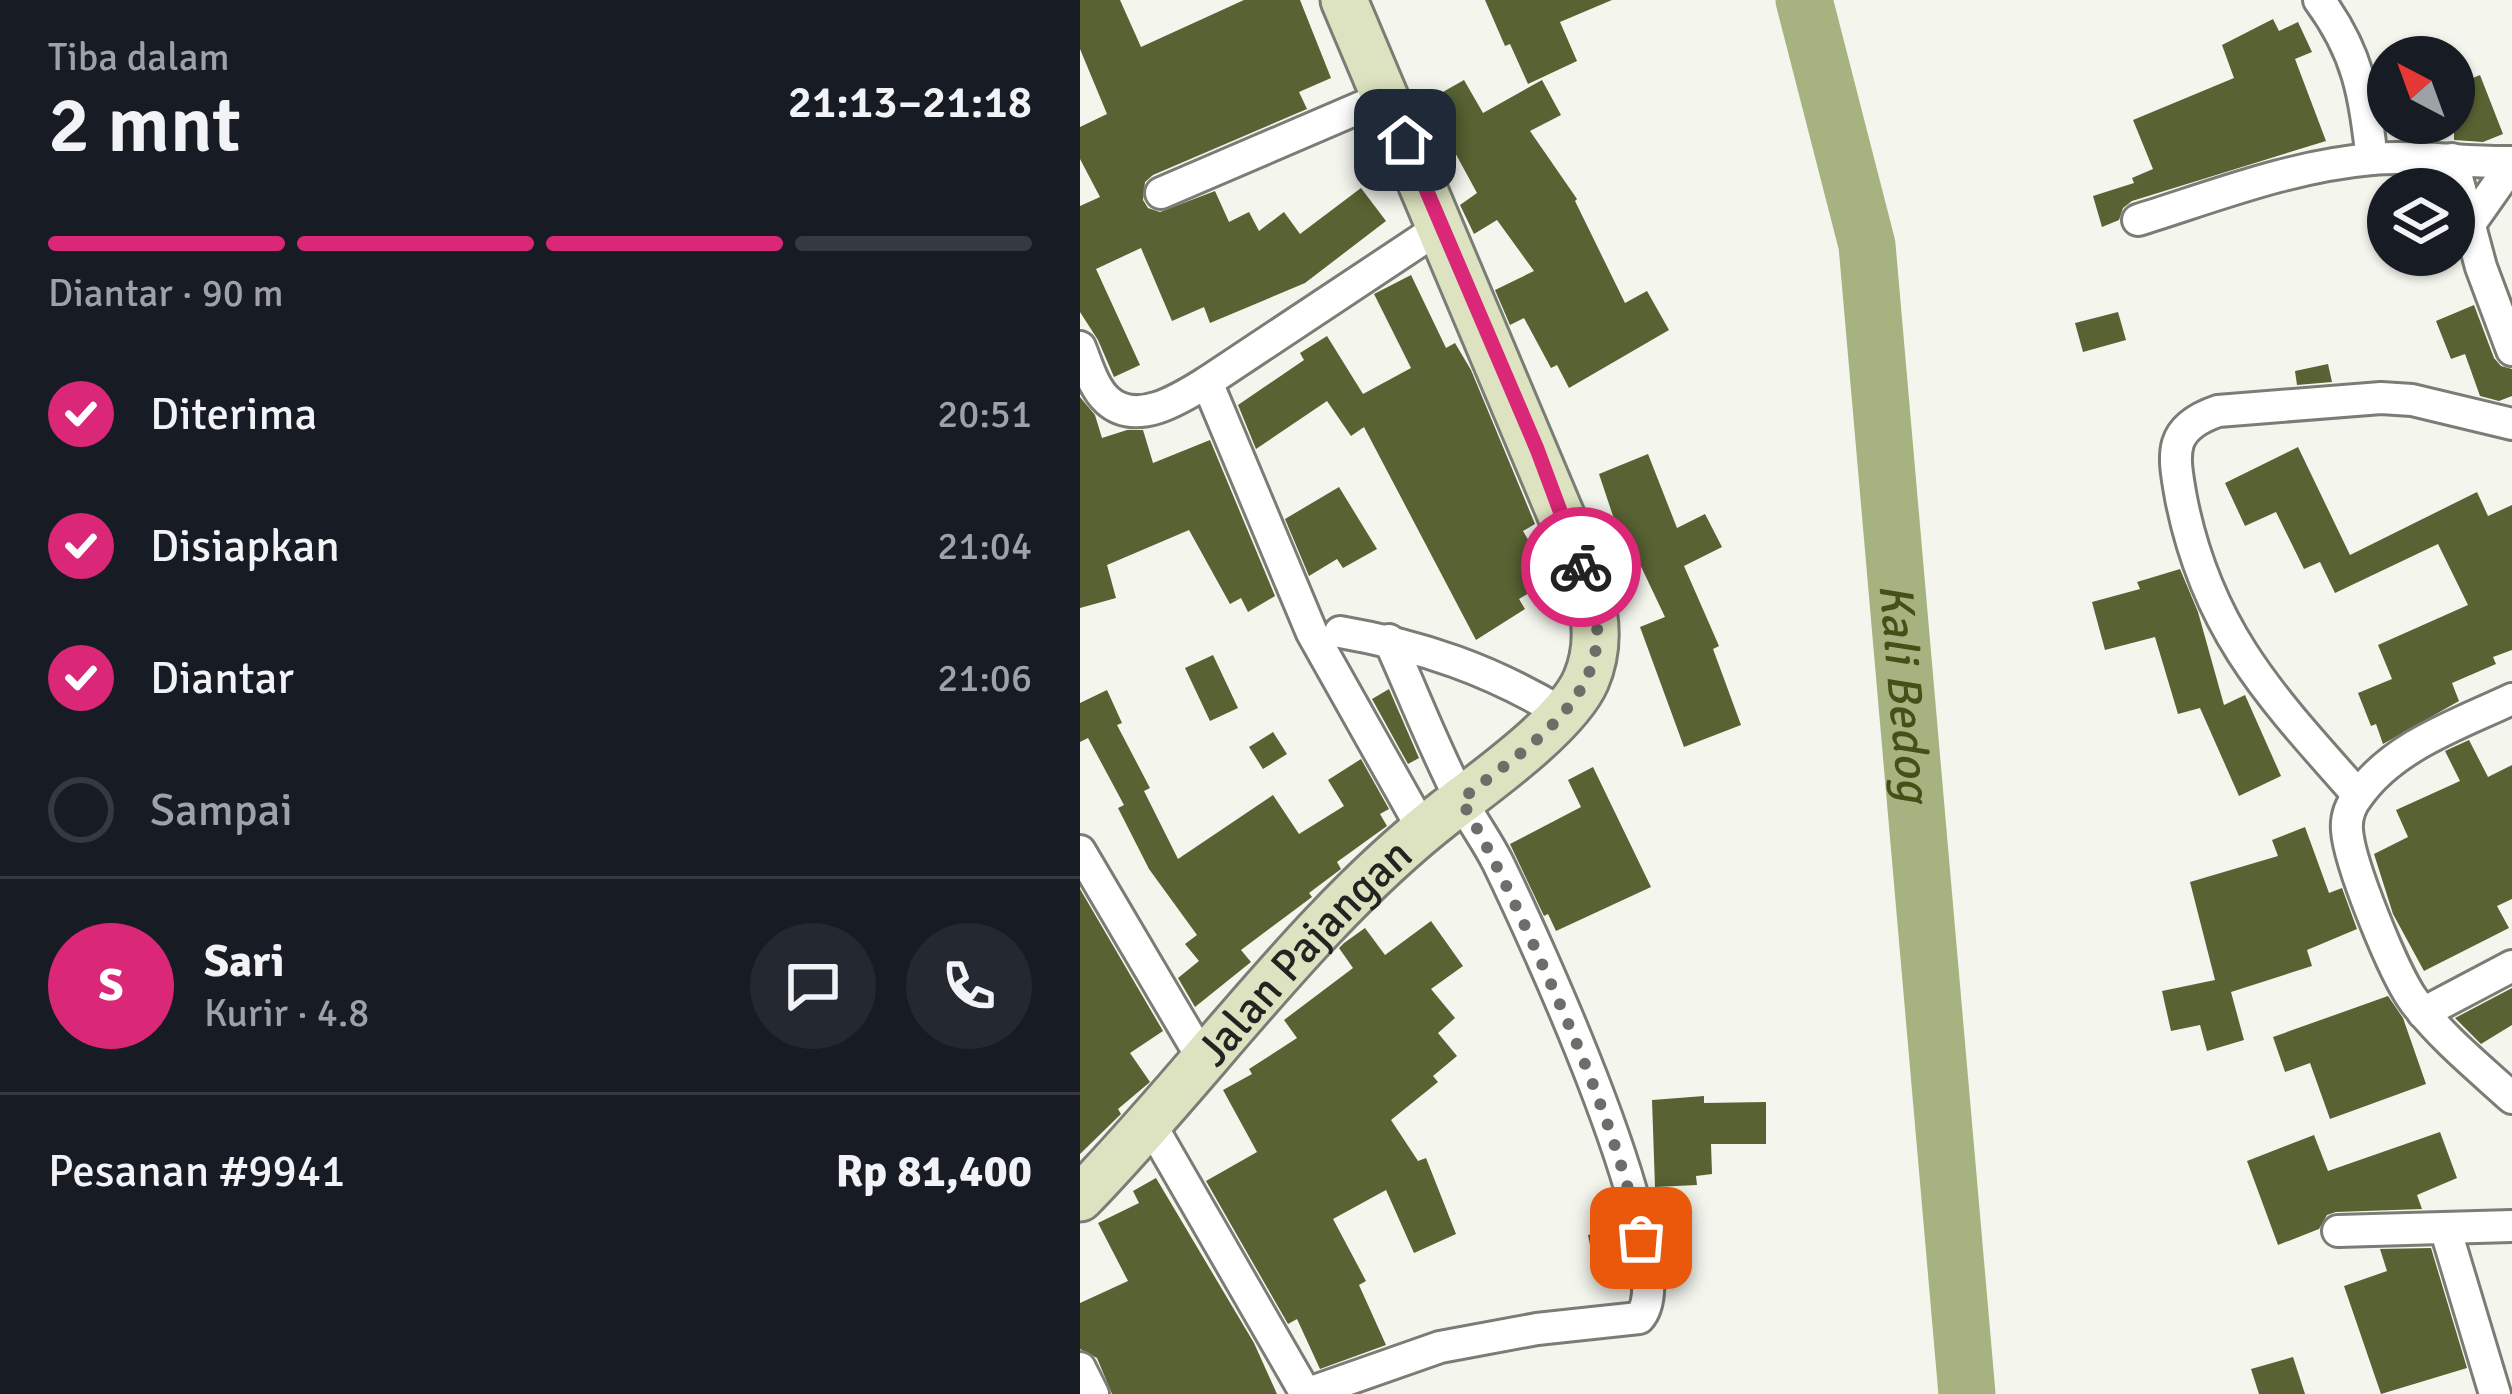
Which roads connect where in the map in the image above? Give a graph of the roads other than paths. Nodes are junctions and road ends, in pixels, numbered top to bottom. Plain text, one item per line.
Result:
1 (1344, 0) edge
2 (2319, 0) edge
3 (1387, 96) junction
4 (2372, 159) junction
5 (2452, 159) junction
6 (2512, 163) edge
7 (2454, 168) edge
8 (1161, 193) dead end
9 (2475, 217) edge
10 (2138, 220) dead end
11 (1442, 226) junction
12 (2475, 241) edge
13 (1080, 347) edge
14 (2512, 350) edge
15 (1207, 382) junction
16 (2512, 424) edge
17 (1340, 632) dead end
18 (1389, 640) junction
19 (2512, 699) edge
20 (1562, 713) junction
21 (2358, 794) junction
22 (1461, 800) junction
23 (1423, 830) junction
24 (1080, 851) edge
25 (2512, 966) edge
26 (2423, 1013) junction
27 (1205, 1063) junction
28 (2512, 1097) edge
29 (1151, 1125) junction
30 (1080, 1198) edge
31 (2512, 1226) edge
32 (2338, 1231) dead end
33 (2446, 1231) junction
34 (1080, 1368) edge
35 (1093, 1394) edge
36 (1306, 1394) edge
37 (2495, 1394) edge

1 - 3 main road, Jalan Pajangan
2 - 4 street
3 - 8 street
3 - 11 main road, Jalan Pajangan
4 - 5 street
4 - 10 street
5 - 6 street
5 - 7 street
6 - 9 street
11 - 15 street
11 - 20 main road, Jalan Pajangan
12 - 14 street
13 - 15 street
15 - 23 street
16 - 21 street
17 - 18 street
18 - 20 street
18 - 22 street
19 - 21 street
20 - 22 main road, Jalan Pajangan
21 - 26 street
22 - 23 main road, Jalan Pajangan
22 - 36 street
23 - 27 main road, Jalan Pajangan
24 - 27 street
25 - 26 street
26 - 28 street
27 - 29 main road, Jalan Pajangan
29 - 30 main road, Jalan Pajangan
29 - 36 street
31 - 33 street
32 - 33 street
33 - 37 street
34 - 35 street

